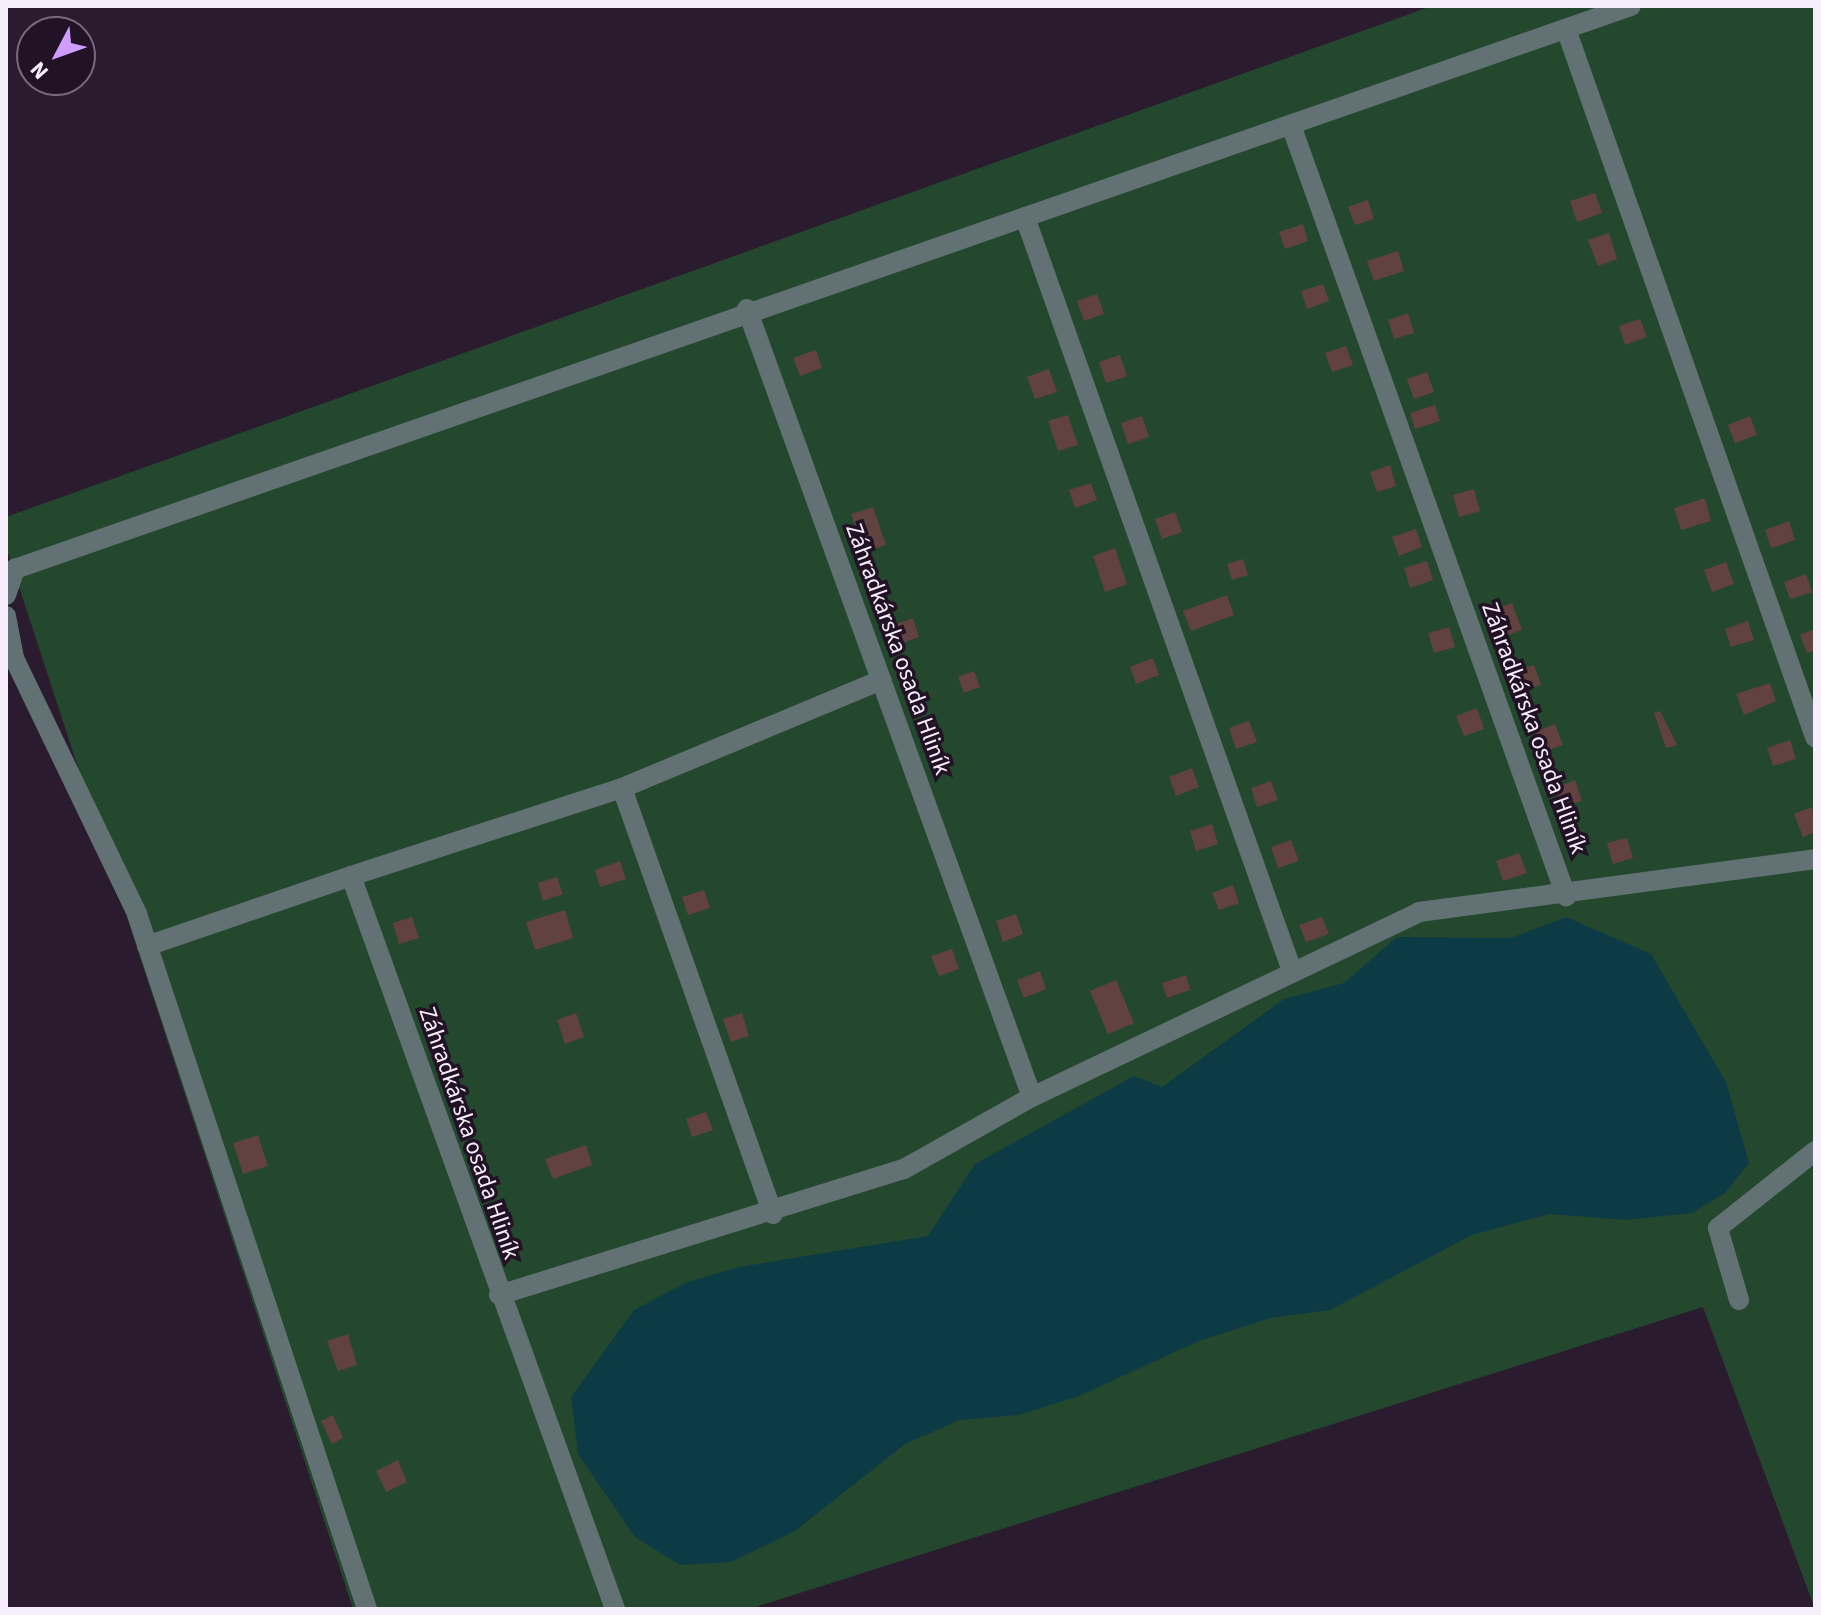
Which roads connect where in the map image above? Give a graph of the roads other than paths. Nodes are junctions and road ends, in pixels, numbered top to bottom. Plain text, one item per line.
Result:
1 (1631, 6) edge
2 (1566, 29) junction
3 (1291, 125) junction
4 (1025, 217) junction
5 (747, 309) junction
6 (6, 595) edge
7 (6, 616) edge
8 (881, 680) junction
9 (1815, 737) edge
10 (622, 788) junction
11 (1815, 859) edge
12 (351, 876) junction
13 (1566, 896) junction
14 (147, 946) junction
15 (1292, 971) junction
16 (1032, 1097) junction
17 (1815, 1151) edge
18 (773, 1214) junction
19 (499, 1295) junction
20 (1739, 1300) dead end
21 (367, 1609) edge
22 (615, 1609) edge

1 - 2 lane
2 - 3 lane
2 - 9 lane
3 - 4 lane
3 - 13 lane, Záhradkárska osada Hliník
4 - 5 lane
4 - 15 lane
5 - 6 lane
5 - 8 lane, Záhradkárska osada Hliník
7 - 14 lane
8 - 10 lane
8 - 16 lane, Záhradkárska osada Hliník
10 - 12 lane
10 - 18 lane
11 - 13 lane
12 - 14 lane
12 - 19 lane, Záhradkárska osada Hliník
13 - 15 lane
14 - 21 lane
15 - 16 lane
16 - 18 lane
17 - 20 lane
18 - 19 lane
19 - 22 lane, Záhradkárska osada Hliník

